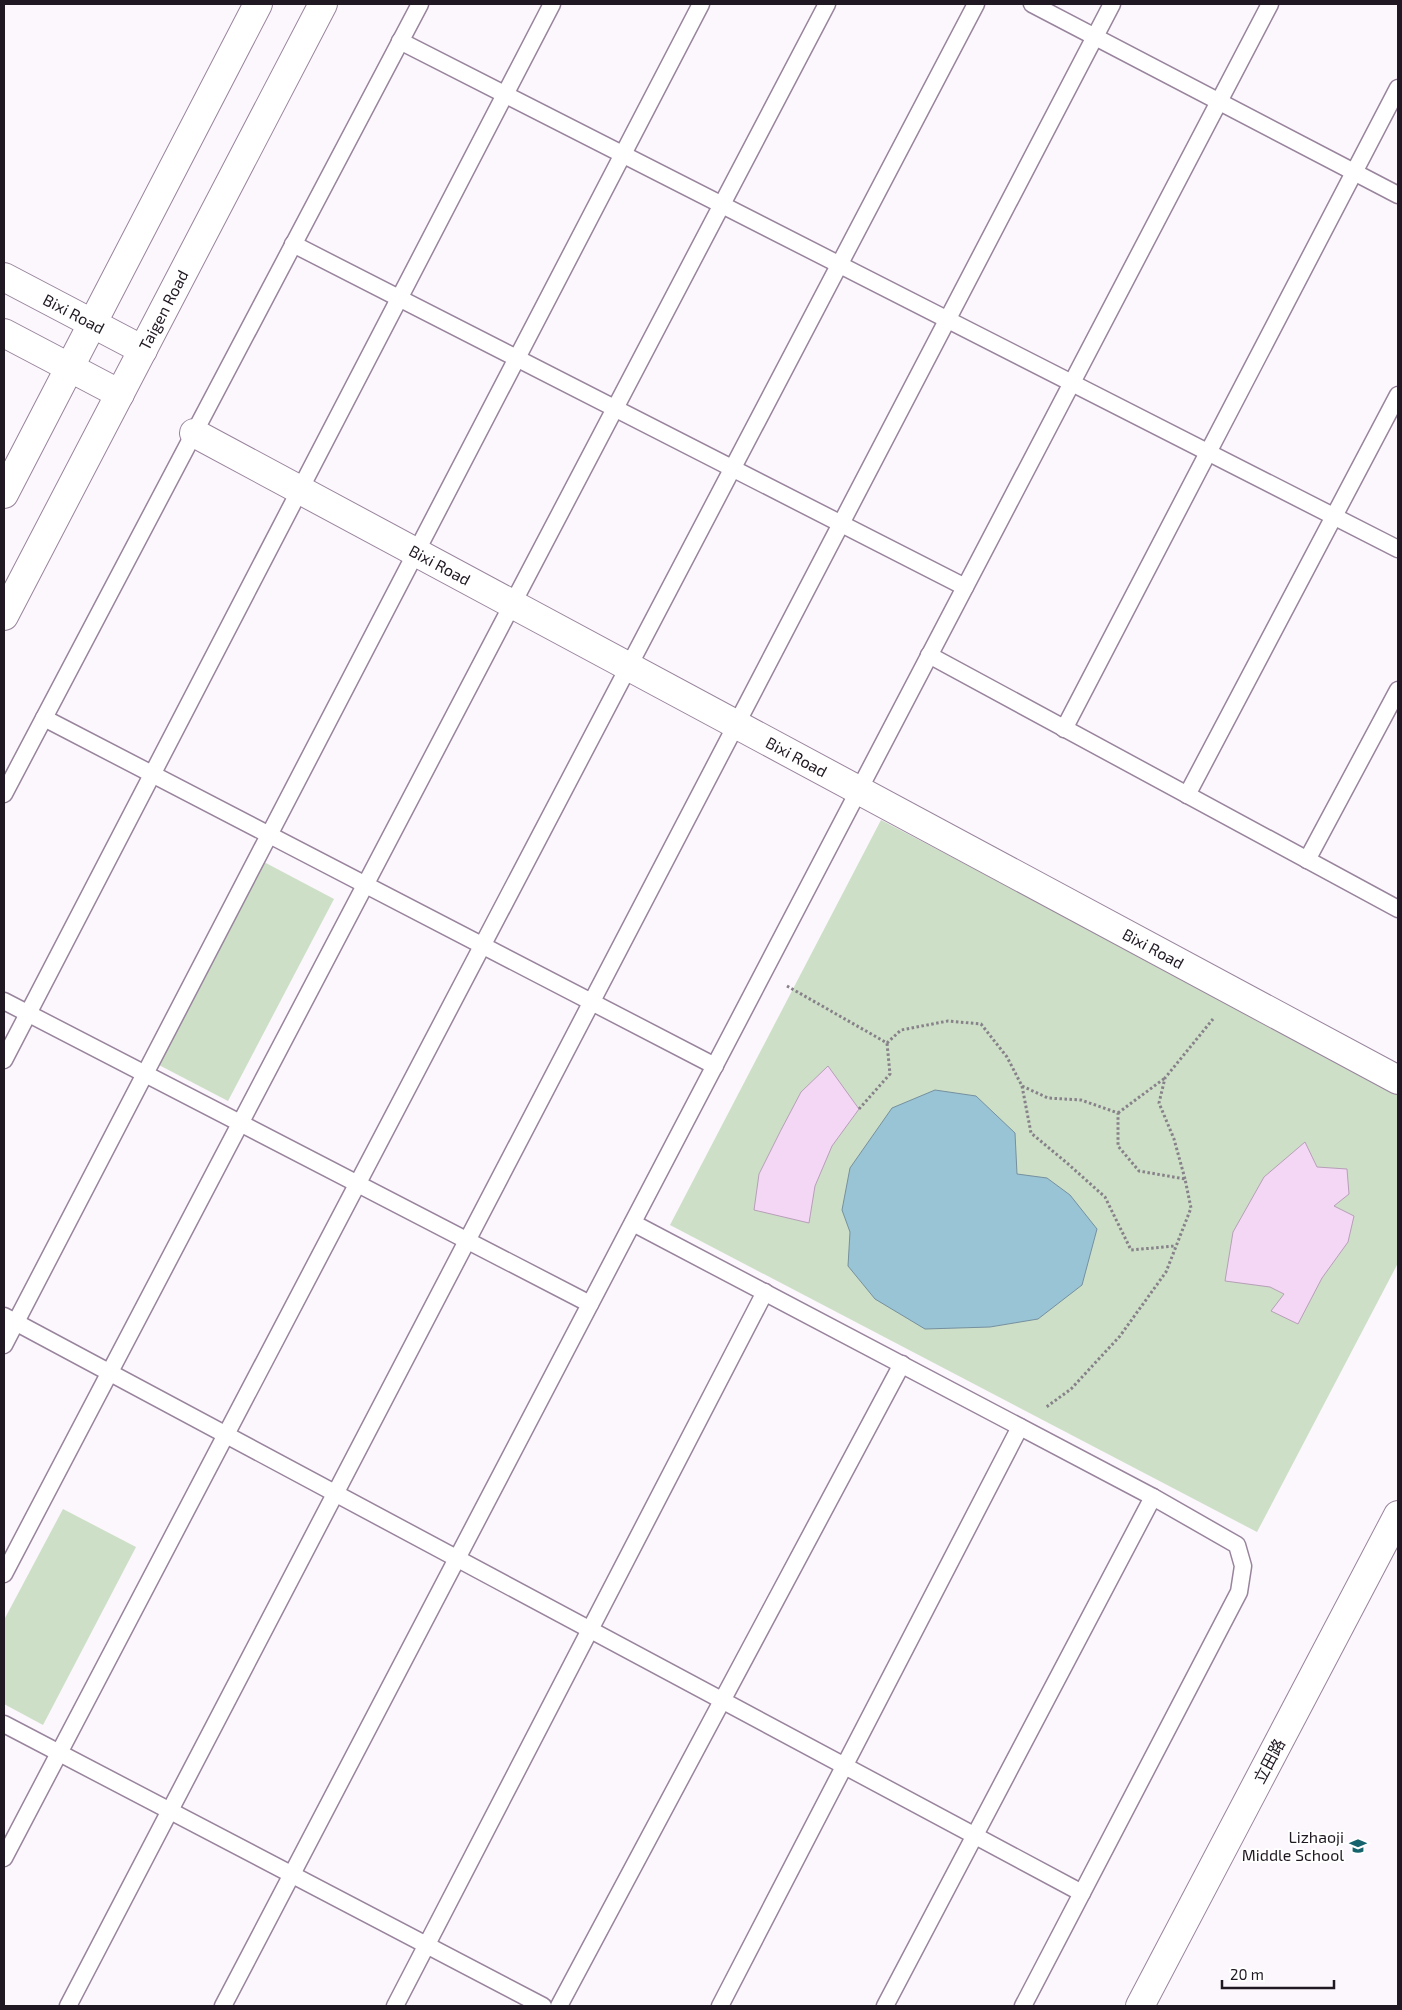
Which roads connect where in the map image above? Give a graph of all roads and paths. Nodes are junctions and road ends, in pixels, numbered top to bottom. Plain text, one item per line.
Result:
1 (258, 4) edge
2 (323, 4) edge
3 (420, 4) edge
4 (552, 4) edge
5 (701, 4) edge
6 (827, 4) edge
7 (976, 4) edge
8 (1032, 4) edge
9 (1112, 4) edge
10 (1270, 4) edge
11 (1095, 36) junction
12 (400, 41) junction
13 (1398, 88) edge
14 (504, 94) junction
15 (1220, 100) junction
16 (623, 154) junction
17 (1355, 172) junction
18 (1398, 195) edge
19 (722, 205) junction
20 (293, 244) junction
21 (840, 265) junction
22 (4, 277) edge
23 (399, 298) junction
24 (948, 320) junction
25 (92, 323) junction
26 (4, 333) edge
27 (143, 350) junction
28 (517, 358) junction
29 (69, 367) junction
30 (1072, 382) junction
31 (120, 394) junction
32 (1398, 395) edge
33 (615, 408) junction
34 (194, 432) junction
35 (1208, 452) junction
36 (733, 468) junction
37 (300, 489) junction
38 (4, 494) edge
39 (1334, 516) junction
40 (841, 523) junction
41 (1398, 549) edge
42 (416, 552) junction
43 (965, 587) junction
44 (513, 604) junction
45 (4, 616) edge
46 (929, 655) junction
47 (629, 666) junction
48 (1398, 690) edge
49 (44, 718) junction
50 (736, 724) junction
51 (1064, 729) junction
52 (152, 774) junction
53 (858, 790) junction
54 (4, 794) edge
55 (1186, 795) junction
56 (269, 835) junction
57 (1308, 860) junction
58 (366, 885) junction
59 (1398, 909) edge
60 (482, 946) junction
61 (763, 972) junction
62 (1233, 991) junction
63 (4, 1001) edge
64 (591, 1002) junction
65 (28, 1014) junction
66 (887, 1043) junction
67 (4, 1060) edge
68 (715, 1066) junction
69 (144, 1074) junction
70 (1165, 1078) junction
71 (1398, 1080) edge
72 (1022, 1086) junction
73 (859, 1109) dead end
74 (1118, 1113) junction
75 (240, 1123) junction
76 (1185, 1179) junction
77 (357, 1184) junction
78 (633, 1222) junction
79 (467, 1241) junction
80 (1175, 1246) junction
81 (765, 1292) junction
82 (590, 1304) junction
83 (10, 1319) edge
84 (4, 1345) edge
85 (902, 1364) junction
86 (110, 1373) junction
87 (1020, 1427) junction
88 (226, 1435) junction
89 (335, 1493) junction
90 (1153, 1497) junction
91 (1398, 1515) edge
92 (457, 1558) junction
93 (4, 1574) edge
94 (590, 1630) junction
95 (723, 1700) junction
96 (4, 1724) edge
97 (59, 1753) junction
98 (845, 1766) junction
99 (170, 1810) junction
100 (975, 1835) junction
101 (4, 1858) edge
102 (292, 1875) junction
103 (1082, 1892) junction
104 (426, 1946) junction
105 (68, 2006) edge
106 (223, 2006) edge
107 (395, 2006) edge
108 (543, 2006) edge
109 (560, 2006) edge
110 (720, 2006) edge
111 (884, 2006) edge
112 (1023, 2006) edge
113 (1140, 2006) edge

1 - 25 street
2 - 27 street, Taigen Road
3 - 12 lane
4 - 14 lane
5 - 16 lane
6 - 19 lane
7 - 21 lane
8 - 11 lane
9 - 11 lane
10 - 15 lane
11 - 15 lane
11 - 24 lane
12 - 14 lane
12 - 20 lane
13 - 17 lane
14 - 16 lane
14 - 23 lane
15 - 17 lane
15 - 30 lane
16 - 19 lane
16 - 28 lane
17 - 18 lane
17 - 35 lane
19 - 21 lane
19 - 33 lane
20 - 23 lane
20 - 34 lane
21 - 24 lane
21 - 36 lane
22 - 25 street, Bixi Road
23 - 28 lane
23 - 37 lane
24 - 30 lane
24 - 40 lane
25 - 27 street, Bixi Road
25 - 29 street
26 - 29 street
27 - 31 street, Taigen Road
28 - 33 lane
28 - 42 lane
29 - 31 street
29 - 38 street
30 - 35 lane
30 - 43 lane
31 - 45 street, Taigen Road
32 - 39 lane
33 - 36 lane
33 - 44 lane
34 - 37 street, Bixi Road
34 - 49 lane
35 - 39 lane
35 - 51 lane
36 - 40 lane
36 - 47 lane
37 - 42 street, Bixi Road
37 - 52 lane
39 - 41 lane
39 - 55 lane
40 - 43 lane
40 - 50 lane
42 - 44 street, Bixi Road
42 - 56 lane
43 - 46 lane
44 - 47 street, Bixi Road
44 - 58 lane
46 - 51 lane
46 - 53 lane
47 - 50 street, Bixi Road
47 - 60 lane
48 - 57 lane
49 - 52 lane
49 - 54 lane
50 - 53 street, Bixi Road
50 - 64 lane
51 - 55 lane
52 - 56 lane
52 - 65 lane
53 - 61 lane
53 - 62 street, Bixi Road
55 - 57 lane
56 - 58 lane
56 - 69 lane
57 - 59 lane
58 - 60 lane
58 - 75 lane
60 - 64 lane
60 - 77 lane
61 - 66 path
61 - 68 lane
62 - 70 path
62 - 71 street, Bixi Road
63 - 65 lane
64 - 68 lane
64 - 79 lane
65 - 67 lane
65 - 69 lane
66 - 72 path
66 - 73 path
68 - 78 lane
69 - 75 lane
69 - 83 lane
70 - 74 path
70 - 76 path
72 - 74 path
72 - 80 path
74 - 76 path
75 - 77 lane
75 - 86 lane
76 - 80 path
77 - 79 lane
77 - 88 lane
78 - 81 lane
78 - 82 lane
79 - 82 lane
79 - 89 lane
80 - 87 path
81 - 85 lane
81 - 94 lane
82 - 92 lane
83 - 84 lane
83 - 86 lane
85 - 87 lane
85 - 95 lane
86 - 88 lane
86 - 93 lane
87 - 90 lane
87 - 98 lane
88 - 89 lane
88 - 97 lane
89 - 92 lane
89 - 99 lane
90 - 100 lane
90 - 103 lane
91 - 113 street, 立田路
92 - 94 lane
92 - 102 lane
94 - 95 lane
94 - 104 lane
95 - 98 lane
95 - 109 lane
96 - 97 lane
97 - 99 lane
97 - 101 lane
98 - 100 lane
98 - 110 lane
99 - 102 lane
99 - 105 lane
100 - 103 lane
100 - 111 lane
102 - 104 lane
102 - 106 lane
103 - 112 lane
104 - 107 lane
104 - 108 lane

